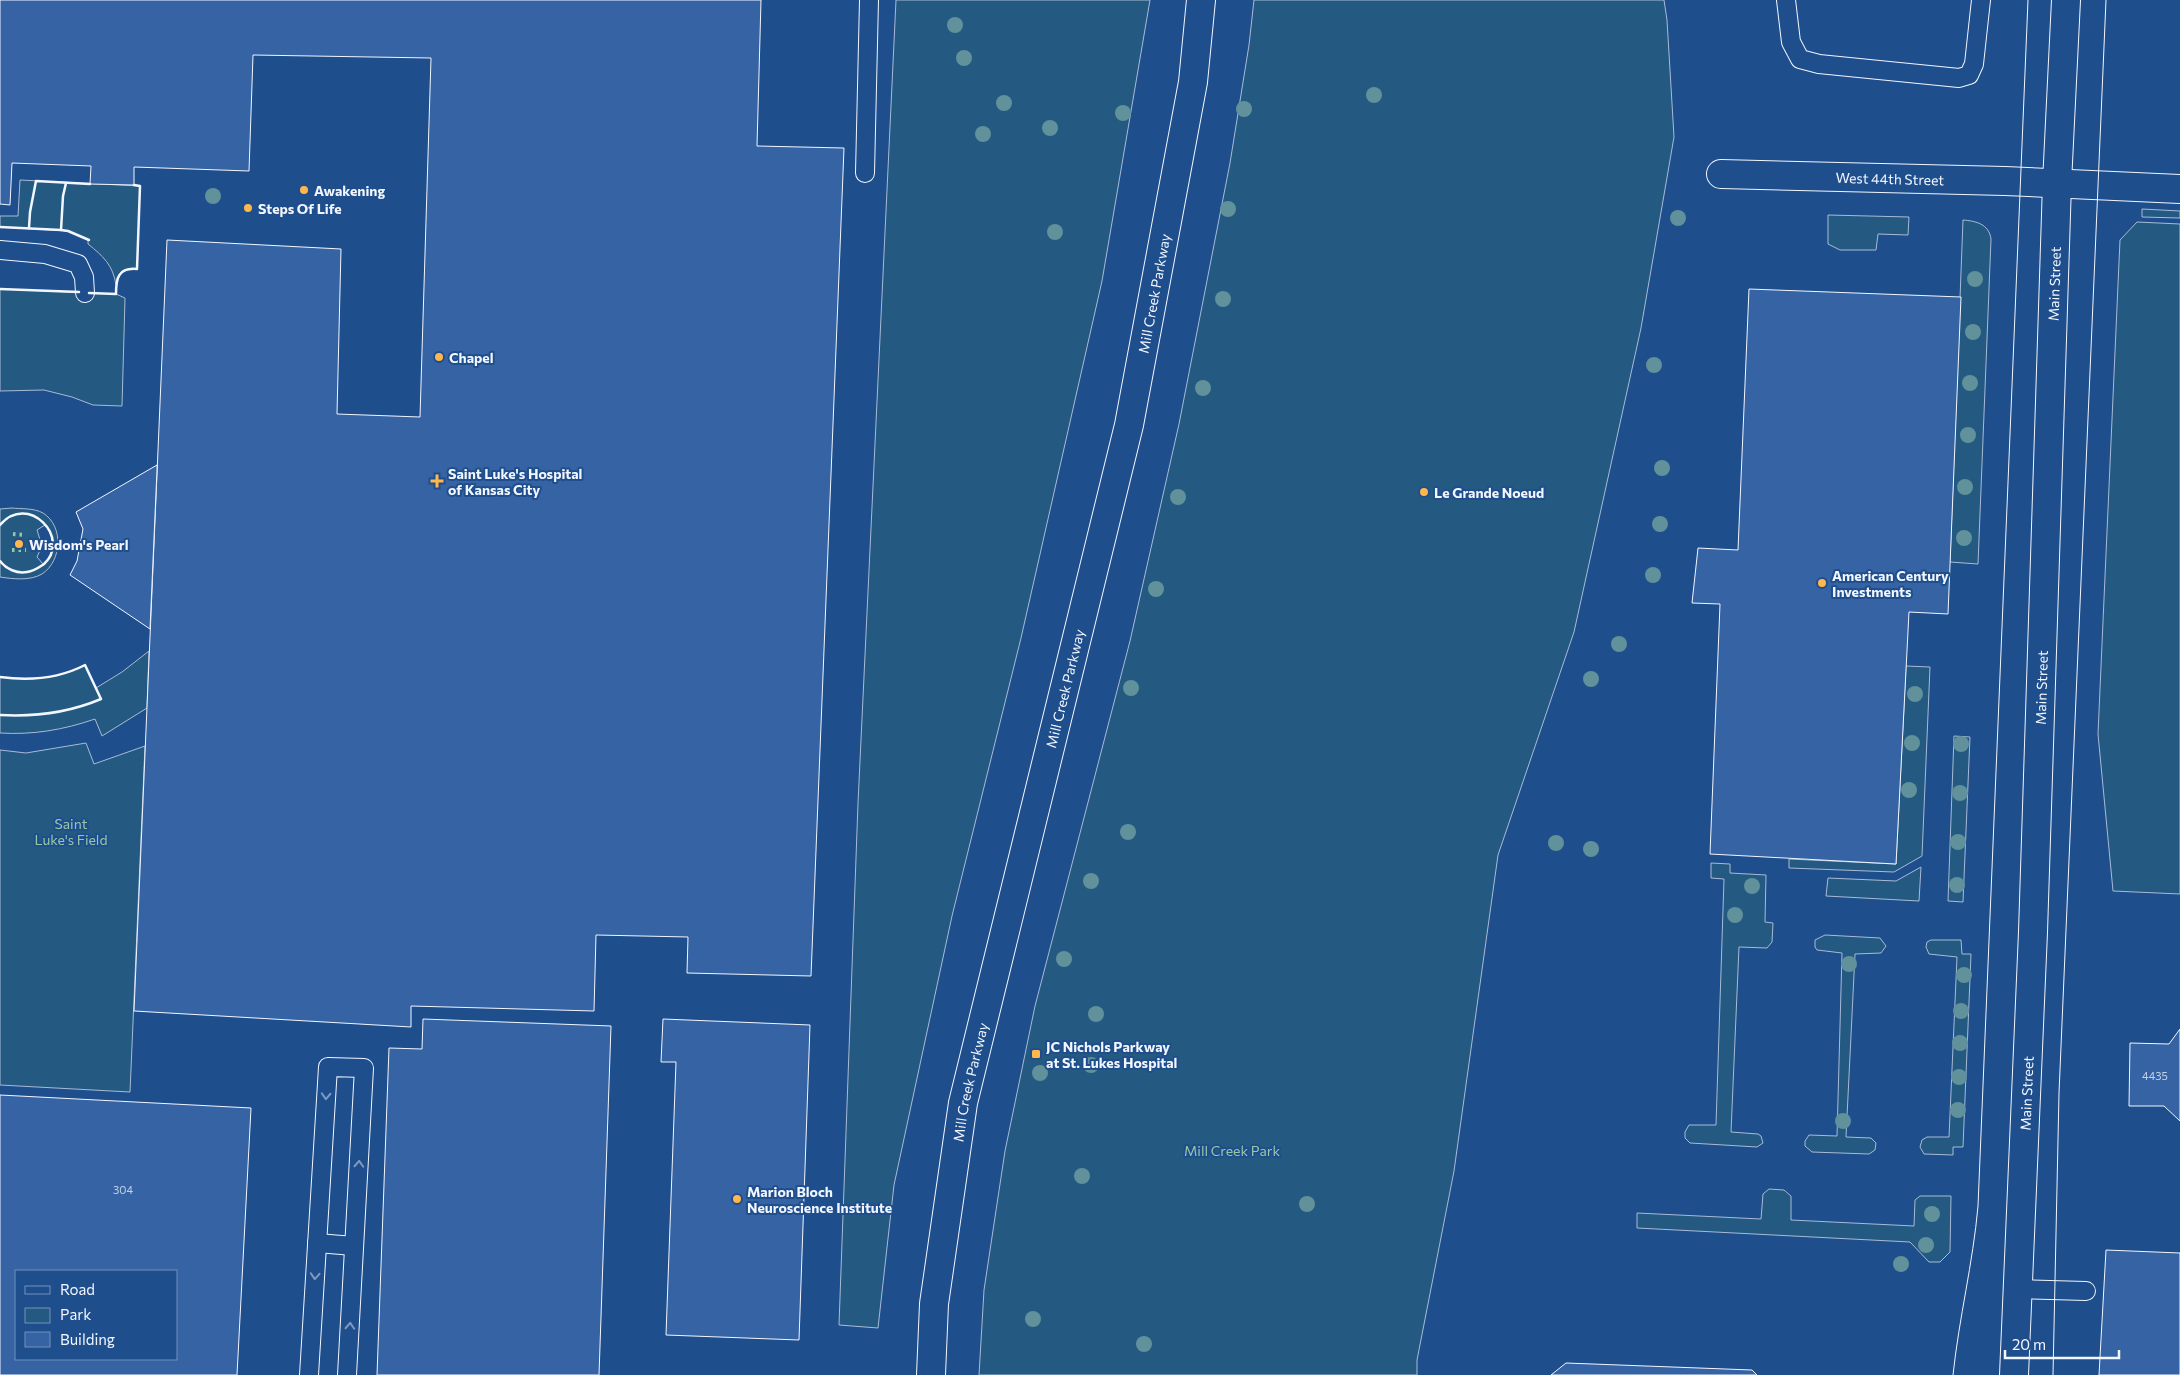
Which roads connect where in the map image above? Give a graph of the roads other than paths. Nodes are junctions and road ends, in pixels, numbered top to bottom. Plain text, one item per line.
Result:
1 (869, 0) edge
2 (1201, 0) edge
3 (1786, 0) edge
4 (1981, 0) edge
5 (2066, 0) edge
6 (865, 173) dead end
7 (1721, 174) dead end
8 (2057, 183) junction
9 (2180, 189) edge
10 (0, 250) edge
11 (85, 293) dead end
12 (317, 1243) junction
13 (354, 1246) junction
14 (2018, 1289) junction
15 (2086, 1290) dead end
16 (309, 1375) edge
17 (347, 1375) edge
18 (931, 1375) edge
19 (2014, 1375) edge

1 - 6 lane
2 - 18 main road, Mill Creek Parkway
3 - 4 lane
5 - 8 main road, Main Street
7 - 8 main road, West 44th Street
8 - 9 main road, West 44th Street
8 - 14 main road, Main Street
10 - 11 lane
12 - 13 lane
13 -> 12 lane
12 -> 16 lane
17 -> 13 lane
14 - 15 lane
14 - 19 main road, Main Street

